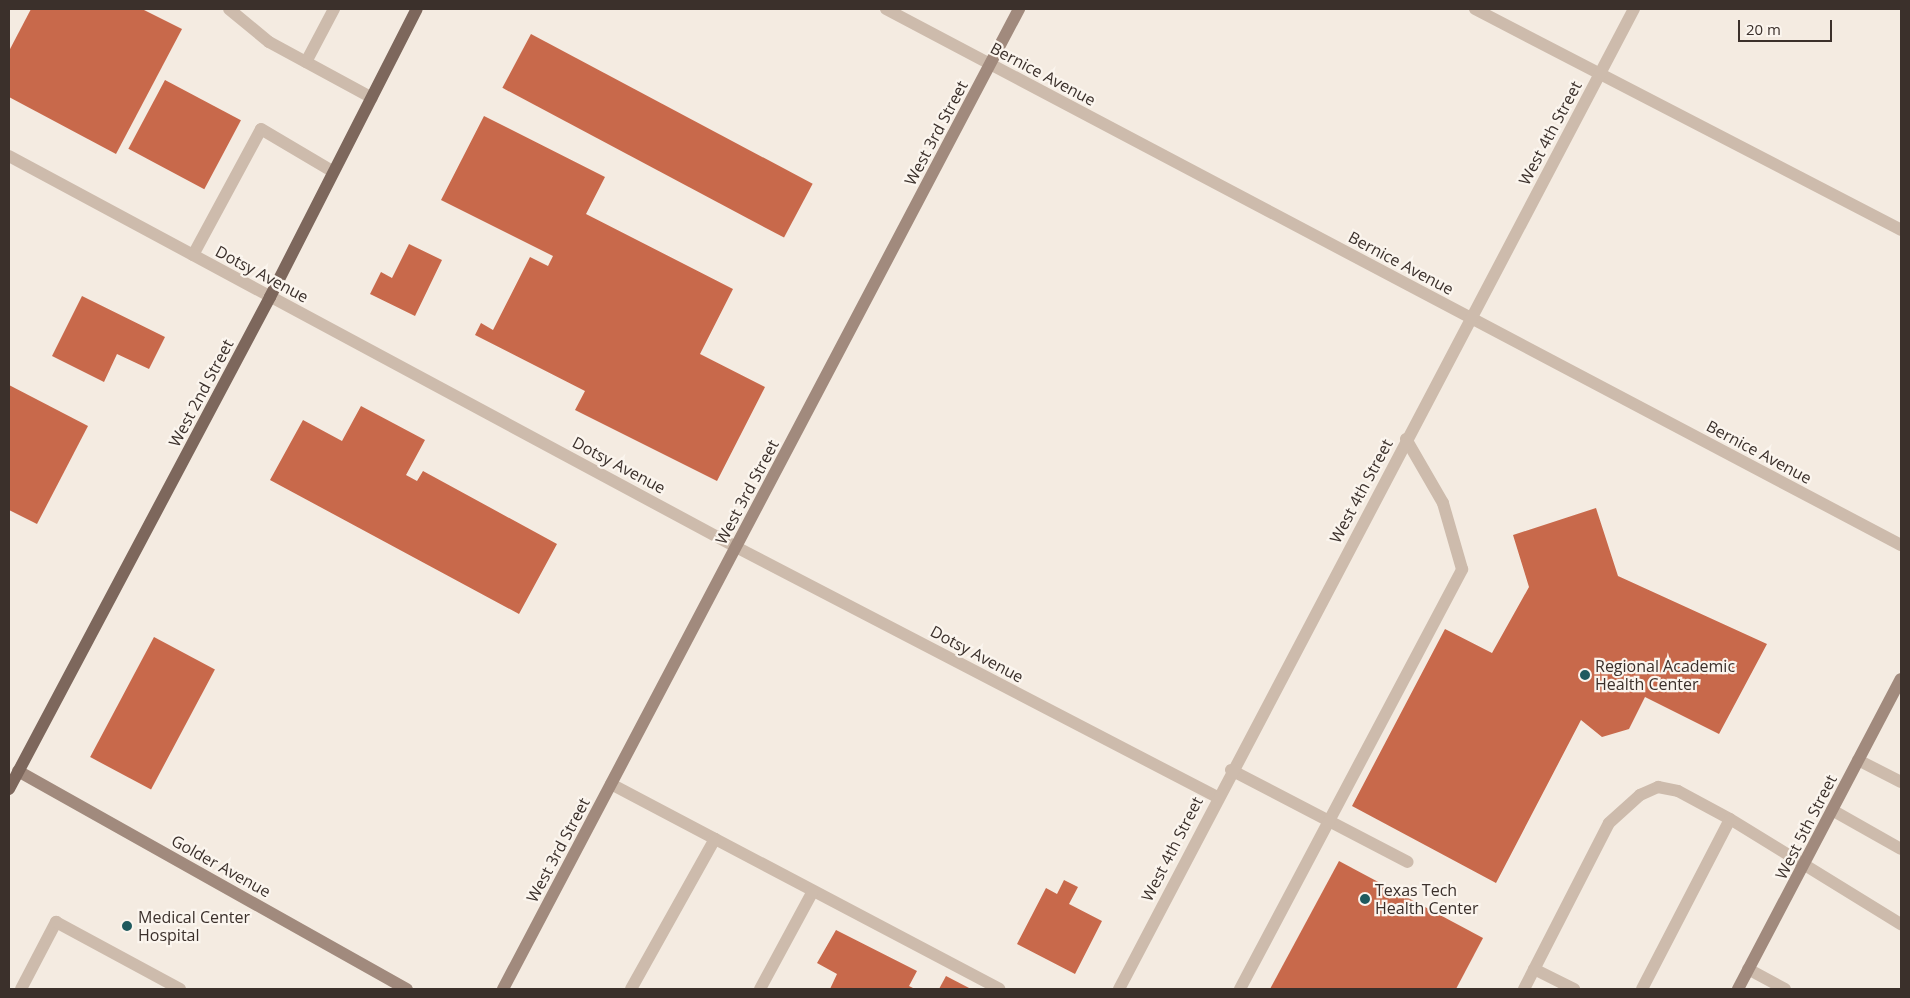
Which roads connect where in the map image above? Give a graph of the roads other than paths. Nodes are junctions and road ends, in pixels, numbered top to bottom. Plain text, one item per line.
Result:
1 (229, 9) edge
2 (334, 9) edge
3 (417, 9) edge
4 (886, 9) edge
5 (1019, 9) edge
6 (1476, 9) edge
7 (1634, 9) edge
8 (306, 62) junction
9 (990, 64) junction
10 (1599, 74) junction
11 (372, 98) junction
12 (9, 156) edge
13 (332, 171) junction
14 (1901, 230) edge
15 (193, 255) junction
16 (270, 297) junction
17 (1471, 318) junction
18 (1406, 439) junction
19 (1901, 545) edge
20 (736, 547) junction
21 (1901, 679) edge
22 (1858, 760) junction
23 (1232, 770) junction
24 (18, 771) junction
25 (1901, 782) edge
26 (612, 784) junction
27 (9, 789) edge
28 (1217, 797) junction
29 (1832, 810) junction
30 (1730, 819) junction
31 (1329, 820) junction
32 (715, 839) junction
33 (1901, 849) edge
34 (1408, 862) dead end
35 (1805, 868) junction
36 (813, 891) junction
37 (1901, 924) edge
38 (1534, 969) junction
39 (1748, 969) junction
40 (21, 989) edge
41 (180, 989) edge
42 (408, 989) edge
43 (503, 989) edge
44 (632, 989) edge
45 (760, 989) edge
46 (999, 989) edge
47 (1119, 989) edge
48 (1240, 989) edge
49 (1524, 989) edge
50 (1574, 989) edge
51 (1642, 989) edge
52 (1738, 989) edge
53 (1785, 989) edge

1 - 8 street
2 - 8 street
3 - 11 main road, West 2nd Street
4 - 9 street, Bernice Avenue
5 - 9 street, West 3rd Street
6 - 10 street
7 - 10 street, West 4th Street
8 - 11 street
9 - 17 street, Bernice Avenue
9 - 20 street, West 3rd Street
10 - 14 street
10 - 17 street, West 4th Street
11 - 13 main road, West 2nd Street
12 - 15 street, Dotsy Avenue
13 - 15 street
13 - 16 main road, West 2nd Street
15 - 16 street, Dotsy Avenue
16 - 20 street, Dotsy Avenue
16 - 24 main road, West 2nd Street
17 - 18 street, West 4th Street
17 - 19 street, Bernice Avenue
18 - 23 street, West 4th Street
18 - 31 street
20 - 26 street, West 3rd Street
20 - 28 street, Dotsy Avenue
21 - 22 street, West 5th Street
22 - 25 street
22 - 29 street, West 5th Street
23 - 28 street, West 4th Street
23 - 31 street
24 - 27 main road, West 2nd Street
24 - 42 street, Golder Avenue
26 - 32 street
26 - 43 street, West 3rd Street
28 - 47 street, West 4th Street
29 - 33 street
29 - 35 street, West 5th Street
30 - 35 street
30 - 38 street
30 - 51 street
31 - 34 street
31 - 48 street
32 - 36 street
32 - 44 street
35 - 37 street
35 - 39 street, West 5th Street
36 - 45 street
36 - 46 street
38 - 49 street
38 - 50 street
39 - 52 street, West 5th Street
39 - 53 street
40 - 41 street

